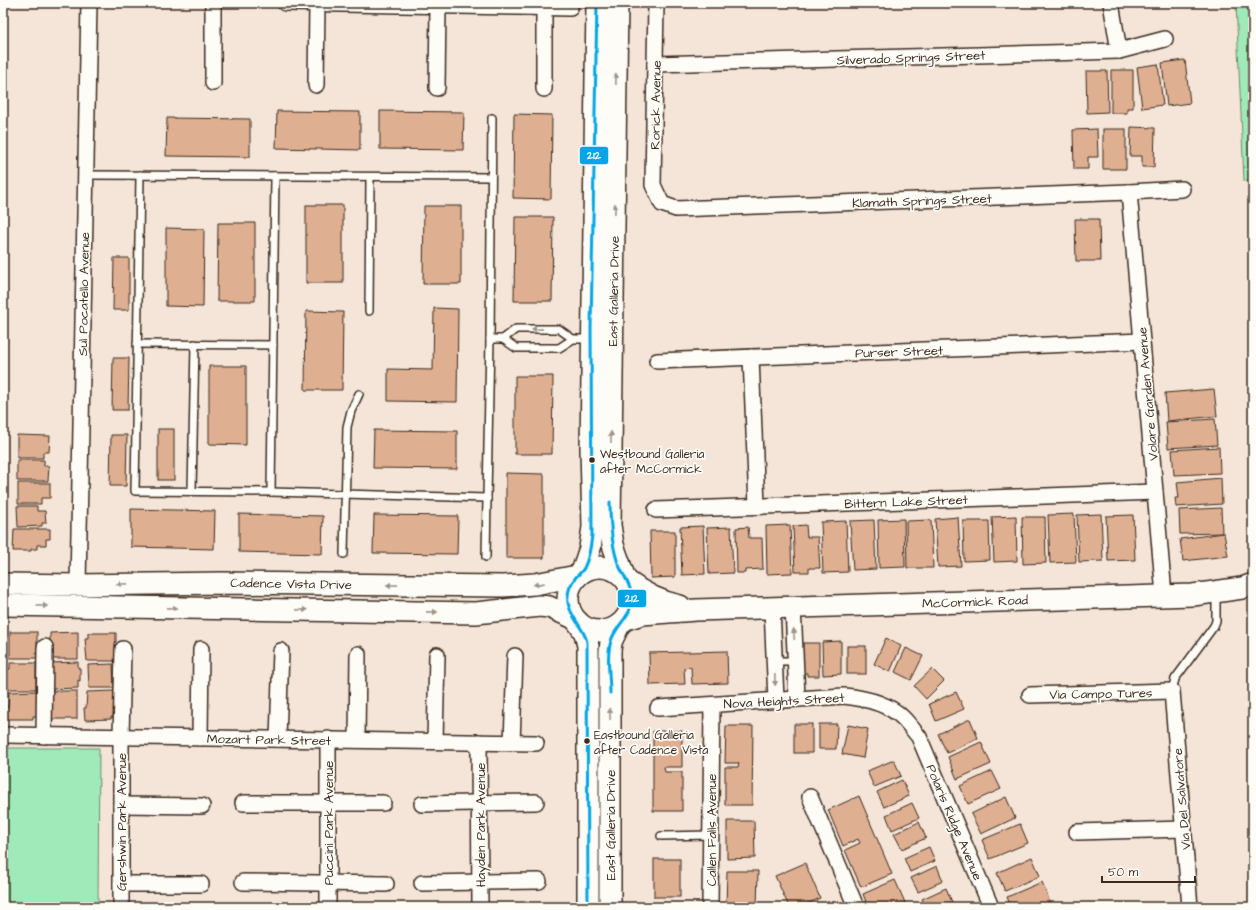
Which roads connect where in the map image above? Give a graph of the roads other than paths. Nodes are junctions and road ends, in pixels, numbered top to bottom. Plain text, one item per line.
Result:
1 (89, 3) edge
2 (213, 3) edge
3 (285, 3) edge
4 (597, 3) edge
5 (617, 3) edge
6 (656, 3) edge
7 (1111, 3) edge
8 (317, 4) edge
9 (411, 4) edge
10 (438, 6) junction
11 (544, 7) junction
12 (570, 8) dead end
13 (1166, 39) dead end
14 (1119, 50) junction
15 (655, 64) junction
16 (213, 83) dead end
17 (316, 85) dead end
18 (436, 88) dead end
19 (544, 90) dead end
20 (492, 118) dead end
21 (86, 175) junction
22 (140, 175) junction
23 (275, 176) junction
24 (370, 177) junction
25 (491, 177) junction
26 (1182, 189) dead end
27 (1129, 192) junction
28 (662, 204) joint
29 (369, 310) dead end
30 (490, 339) junction
31 (503, 339) junction
32 (583, 339) junction
33 (1142, 340) junction
34 (137, 344) junction
35 (195, 344) junction
36 (273, 345) junction
37 (751, 357) junction
38 (657, 362) dead end
39 (359, 394) dead end
40 (192, 491) junction
41 (271, 492) junction
42 (1155, 492) junction
43 (346, 494) junction
44 (487, 498) junction
45 (757, 506) junction
46 (656, 510) dead end
47 (344, 554) dead end
48 (486, 556) dead end
49 (580, 574) junction
50 (626, 579) junction
51 (3, 584) edge
52 (1253, 584) edge
53 (78, 585) junction
54 (1216, 592) junction
55 (1164, 596) junction
56 (3, 605) edge
57 (793, 606) junction
58 (772, 608) junction
59 (696, 610) junction
60 (576, 620) junction
61 (622, 622) junction
62 (45, 647) dead end
63 (123, 649) dead end
64 (201, 649) dead end
65 (281, 651) dead end
66 (358, 654) dead end
67 (437, 655) dead end
68 (515, 656) dead end
69 (795, 660) junction
70 (774, 661) junction
71 (1172, 691) junction
72 (1030, 695) dead end
73 (798, 698) junction
74 (776, 700) junction
75 (712, 705) junction
76 (658, 708) dead end
77 (3, 735) edge
78 (44, 736) junction
79 (121, 737) junction
80 (920, 737) joint
81 (200, 738) junction
82 (278, 739) junction
83 (328, 739) junction
84 (357, 740) junction
85 (435, 741) junction
86 (479, 742) junction
87 (512, 743) junction
88 (536, 743) dead end
89 (810, 797) dead end
90 (536, 802) dead end
91 (243, 803) dead end
92 (328, 803) junction
93 (383, 803) dead end
94 (480, 803) junction
95 (422, 804) dead end
96 (121, 805) junction
97 (202, 806) dead end
98 (1184, 829) junction
99 (1077, 832) dead end
100 (711, 835) junction
101 (661, 836) dead end
102 (539, 881) dead end
103 (243, 882) dead end
104 (422, 882) dead end
105 (480, 882) junction
106 (328, 883) junction
107 (121, 884) junction
108 (201, 884) dead end
109 (386, 884) dead end
110 (121, 907) edge
111 (328, 907) edge
112 (480, 907) edge
113 (588, 907) edge
114 (610, 907) edge
115 (710, 907) edge
116 (856, 907) edge
117 (991, 907) edge
118 (1190, 907) edge

1 - 21 street, Sul Pocatello Avenue
2 - 16 street
3 - 8 street
4 - 32 main road, East Galleria Drive
50 -> 5 main road, East Galleria Drive
6 - 15 street, Rorick Avenue
7 - 14 street
8 - 9 street
8 - 17 street
9 - 10 street
10 - 11 street
10 - 18 street
11 - 12 street
11 - 19 street
13 - 14 street, Silverado Springs Street
14 - 15 street, Silverado Springs Street
15 - 28 street, Rorick Avenue
20 - 25 lane
21 - 22 lane
21 - 53 street, Sul Pocatello Avenue
22 - 23 lane
22 - 34 lane
23 - 24 lane
23 - 36 lane
24 - 25 lane
24 - 29 lane
25 - 30 lane
26 - 27 street, Klamath Springs Street
27 - 28 street, Klamath Springs Street
27 - 33 street, Volare Garden Avenue
30 - 31 lane
30 - 44 lane
31 - 32 lane
32 -> 31 lane
32 - 49 main road, East Galleria Drive
33 - 37 street, Purser Street
33 - 42 street, Volare Garden Avenue
34 - 35 lane
34 - 40 lane
35 - 36 lane
35 - 40 lane
36 - 41 lane
37 - 38 street, Purser Street
37 - 45 street
39 - 43 lane
40 - 41 lane
41 - 43 lane
42 - 45 street, Bittern Lake Street
42 - 55 street, Volare Garden Avenue
43 - 44 lane
43 - 47 lane
44 - 48 lane
45 - 46 street, Bittern Lake Street
49 - 50 main road
49 -> 53 main road, Cadence Vista Drive
49 - 60 main road
50 - 59 main road, McCormick Road
50 - 61 main road
51 - 53 main road, Cadence Vista Drive
52 - 54 main road, McCormick Road
54 - 55 main road, McCormick Road
54 - 71 lane
55 - 57 main road, McCormick Road
56 -> 60 main road, Cadence Vista Drive
57 - 58 main road, McCormick Road
69 -> 57 street
58 - 59 main road, McCormick Road
58 - 70 street
59 - 61 main road, McCormick Road
60 - 61 main road
60 - 113 main road, East Galleria Drive
114 -> 61 main road, East Galleria Drive
62 - 78 street
63 - 79 street, Gershwin Park Avenue
64 - 81 street
65 - 82 street
66 - 84 street
67 - 85 street
68 - 87 street
69 - 70 lane
69 - 73 street
70 -> 74 street
71 - 72 street, Via Campo Tures
71 - 98 street, Via Del Salvatore
73 - 74 street, Nova Heights Street
73 - 80 street, Nova Heights Street
74 - 75 street, Nova Heights Street
75 - 76 street, Nova Heights Street
75 - 100 street, Callen Falls Avenue
77 - 78 street, Mozart Park Street
78 - 79 street, Mozart Park Street
79 - 81 street, Mozart Park Street
79 - 96 street, Gershwin Park Avenue
80 - 117 street, Polaris Ridge Avenue
81 - 82 street, Mozart Park Street
82 - 83 street, Mozart Park Street
83 - 84 street, Mozart Park Street
83 - 92 street, Puccini Park Avenue
84 - 85 street, Mozart Park Street
85 - 86 street, Mozart Park Street
86 - 87 street, Mozart Park Street
86 - 94 street, Hayden Park Avenue
87 - 88 street, Mozart Park Street
89 - 116 street
90 - 94 street
91 - 92 street
92 - 93 street
92 - 106 street, Puccini Park Avenue
94 - 95 street
94 - 105 street, Hayden Park Avenue
96 - 97 street
96 - 107 street, Gershwin Park Avenue
98 - 99 street
98 - 118 street, Via Del Salvatore
100 - 101 lane
100 - 115 street, Callen Falls Avenue
102 - 105 street
103 - 106 street
104 - 105 street
105 - 112 street, Hayden Park Avenue
106 - 109 street
106 - 111 street, Puccini Park Avenue
107 - 108 street
107 - 110 street, Gershwin Park Avenue

